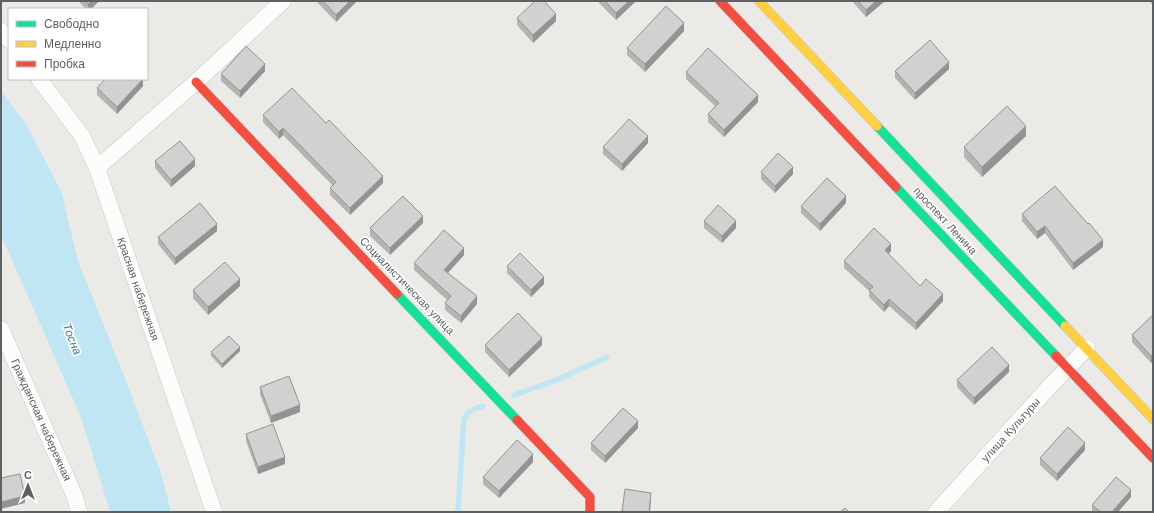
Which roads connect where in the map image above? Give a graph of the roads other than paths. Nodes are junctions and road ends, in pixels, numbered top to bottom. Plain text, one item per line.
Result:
1 (283, 1) edge
2 (720, 1) edge
3 (759, 1) edge
4 (1, 31) edge
5 (8, 39) edge
6 (40, 80) edge
7 (196, 82) junction
8 (97, 168) junction
9 (1, 329) edge
10 (1087, 348) junction
11 (1067, 368) junction
12 (1153, 419) edge
13 (1153, 458) edge
14 (79, 512) edge
15 (214, 512) edge
16 (590, 512) edge
17 (936, 512) edge

1 - 7 street
2 - 11 main road, проспект Ленина
3 - 10 main road, проспект Ленина
4 - 5 street
6 - 8 street, Красная набережная
7 - 8 street
7 - 16 main road, Социалистическая улица
8 - 15 street, Красная набережная
9 - 14 street, Гражданская набережная
10 - 11 street, улица Культуры
10 - 12 main road, проспект Ленина
11 - 13 main road, проспект Ленина
11 - 17 street, улица Культуры

